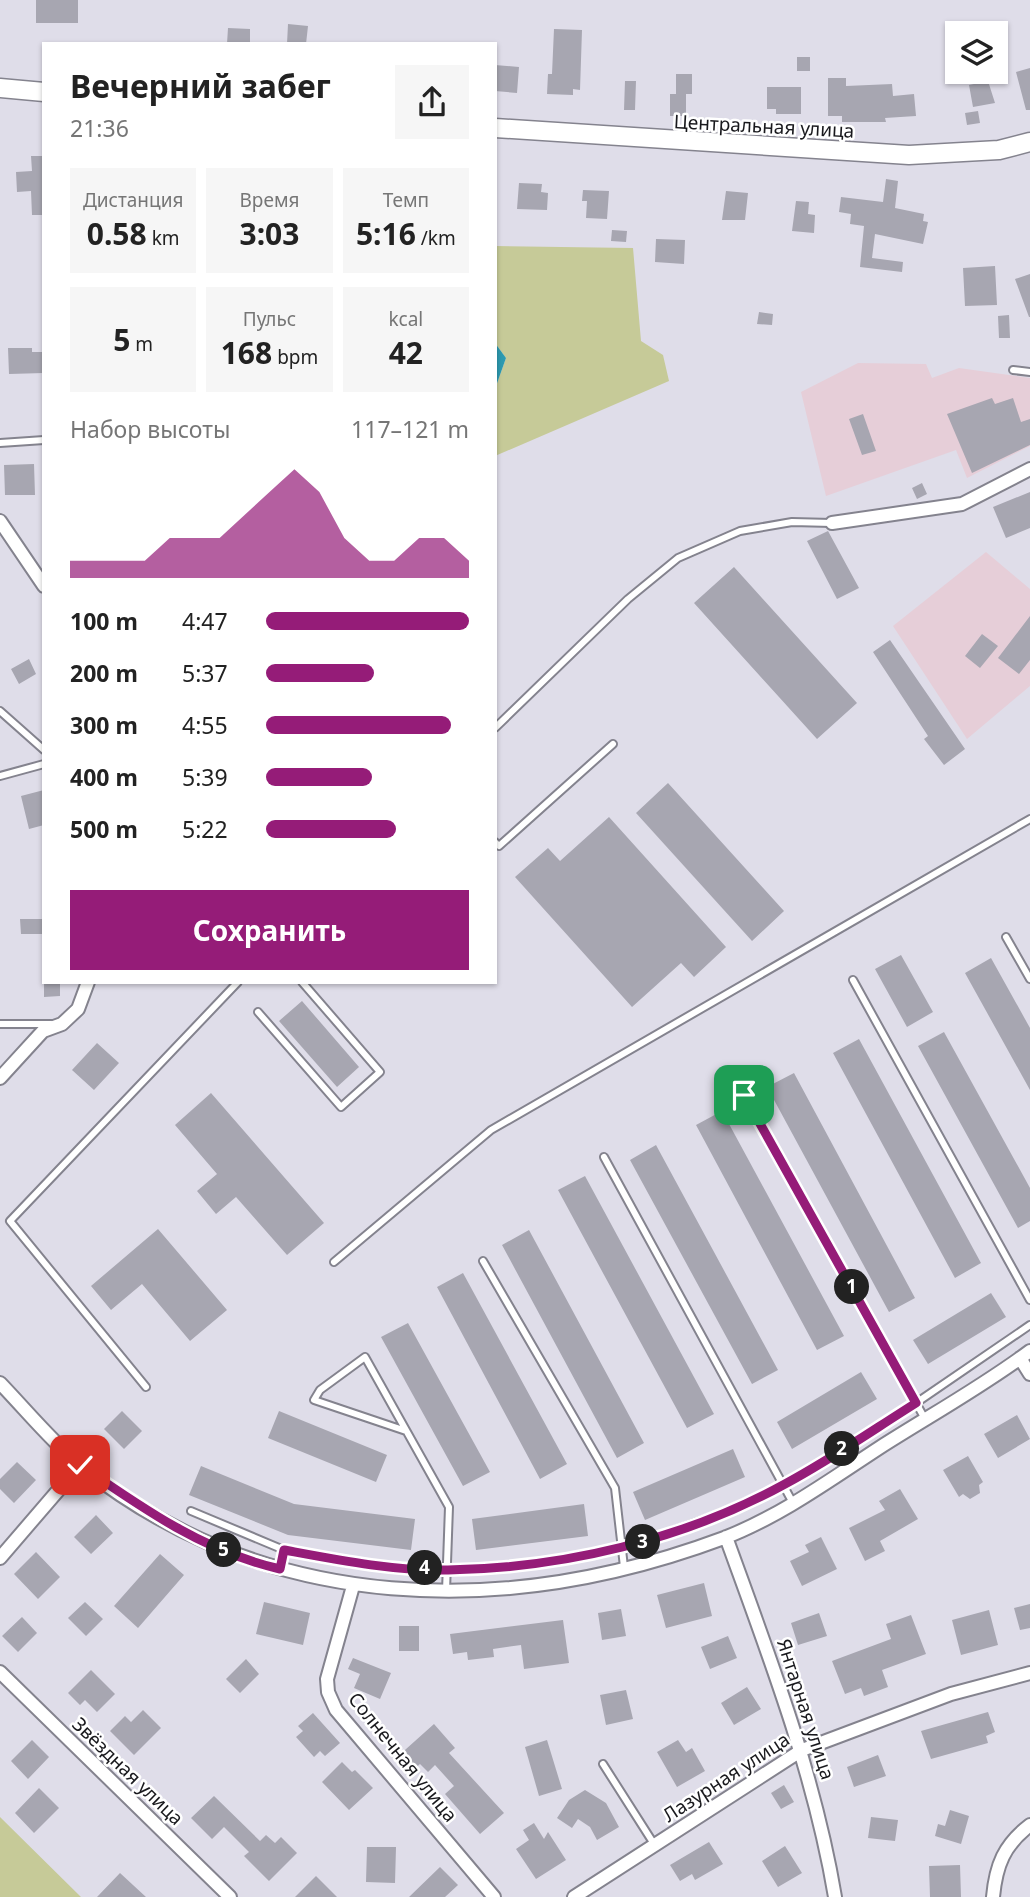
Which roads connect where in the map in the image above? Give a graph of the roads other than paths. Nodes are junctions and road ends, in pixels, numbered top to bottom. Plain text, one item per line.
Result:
1 (0, 88) edge
2 (42, 92) edge
3 (497, 128) edge
4 (1030, 142) edge
5 (1013, 370) dead end
6 (1030, 372) edge
7 (42, 440) edge
8 (0, 443) edge
9 (1030, 469) edge
10 (0, 521) edge
11 (832, 523) joint
12 (42, 583) edge
13 (0, 711) edge
14 (497, 726) edge
15 (613, 744) dead end
16 (42, 748) edge
17 (42, 765) edge
18 (0, 776) edge
19 (1030, 819) edge
20 (497, 844) edge
21 (1006, 937) dead end
22 (1030, 979) edge
23 (853, 980) dead end
24 (87, 984) edge
25 (236, 984) edge
26 (304, 984) edge
27 (258, 1012) dead end
28 (0, 1024) edge
29 (62, 1024) junction
30 (0, 1077) edge
31 (744, 1095) dead end
32 (604, 1157) dead end
33 (483, 1261) dead end
34 (334, 1262) dead end
35 (1030, 1300) edge
36 (1030, 1325) edge
37 (1025, 1354) edge
38 (1030, 1374) edge
39 (0, 1383) edge
40 (146, 1387) dead end
41 (916, 1403) junction
42 (925, 1419) junction
43 (406, 1431) junction
44 (80, 1465) junction
45 (784, 1485) junction
46 (793, 1503) junction
47 (191, 1511) dead end
48 (726, 1537) junction
49 (622, 1549) junction
50 (284, 1550) junction
51 (0, 1558) edge
52 (624, 1567) junction
53 (280, 1569) junction
54 (447, 1570) junction
55 (352, 1586) junction
56 (446, 1591) junction
57 (0, 1672) edge
58 (1030, 1673) edge
59 (802, 1750) junction
60 (603, 1764) dead end
61 (1030, 1825) edge
62 (655, 1846) junction
63 (230, 1897) edge
64 (494, 1897) edge
65 (575, 1897) edge
66 (835, 1897) edge
67 (992, 1897) edge

1 - 2 street
3 - 4 street, Центральная улица
5 - 6 lane
7 - 8 lane
9 - 11 street
10 - 12 street
11 - 14 lane
13 - 16 lane
15 - 20 lane
17 - 18 lane
19 - 34 lane
21 - 22 lane
23 - 35 lane
24 - 29 street
25 - 40 lane
26 - 27 lane
28 - 29 lane
29 - 30 street
31 - 41 lane
32 - 45 lane
33 - 49 lane
36 - 41 lane
37 - 38 street
37 - 42 street
39 - 44 street
41 - 42 lane
41 - 45 lane
42 - 46 street
43 - 43 lane
43 - 54 lane
44 - 51 street
44 - 53 street
45 - 46 lane
45 - 49 lane
46 - 48 street
47 - 50 lane
48 - 52 street
48 - 59 street, Янтарная улица
49 - 52 lane
49 - 54 lane
50 - 53 lane
50 - 54 lane
52 - 56 street
53 - 55 street
54 - 56 lane
55 - 56 street
55 - 64 street, Солнечная улица
57 - 63 street, Звёздная улица
58 - 59 street, Лазурная улица
59 - 62 street, Лазурная улица
59 - 66 street, Янтарная улица
60 - 62 lane
61 - 67 street
62 - 65 street, Лазурная улица

